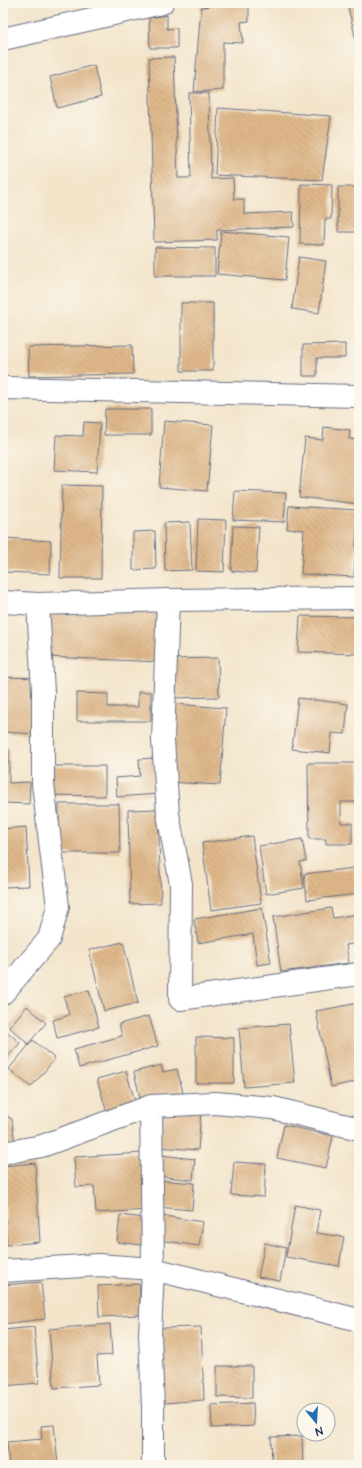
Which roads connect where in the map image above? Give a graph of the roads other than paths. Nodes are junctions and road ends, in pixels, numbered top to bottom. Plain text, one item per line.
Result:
1 (162, 3) edge
2 (3, 39) edge
3 (3, 388) edge
4 (359, 396) edge
5 (359, 598) edge
6 (168, 600) junction
7 (3, 602) edge
8 (38, 604) junction
9 (359, 974) edge
10 (3, 993) edge
11 (151, 1106) junction
12 (359, 1129) edge
13 (3, 1154) edge
14 (153, 1269) junction
15 (3, 1271) edge
16 (359, 1320) edge
17 (153, 1465) edge

1 - 2 street
3 - 4 street
5 - 6 street
6 - 8 street
6 - 9 street
7 - 8 street
8 - 10 street
11 - 12 street
11 - 13 street
11 - 14 street
14 - 15 street
14 - 16 street
14 - 17 street

